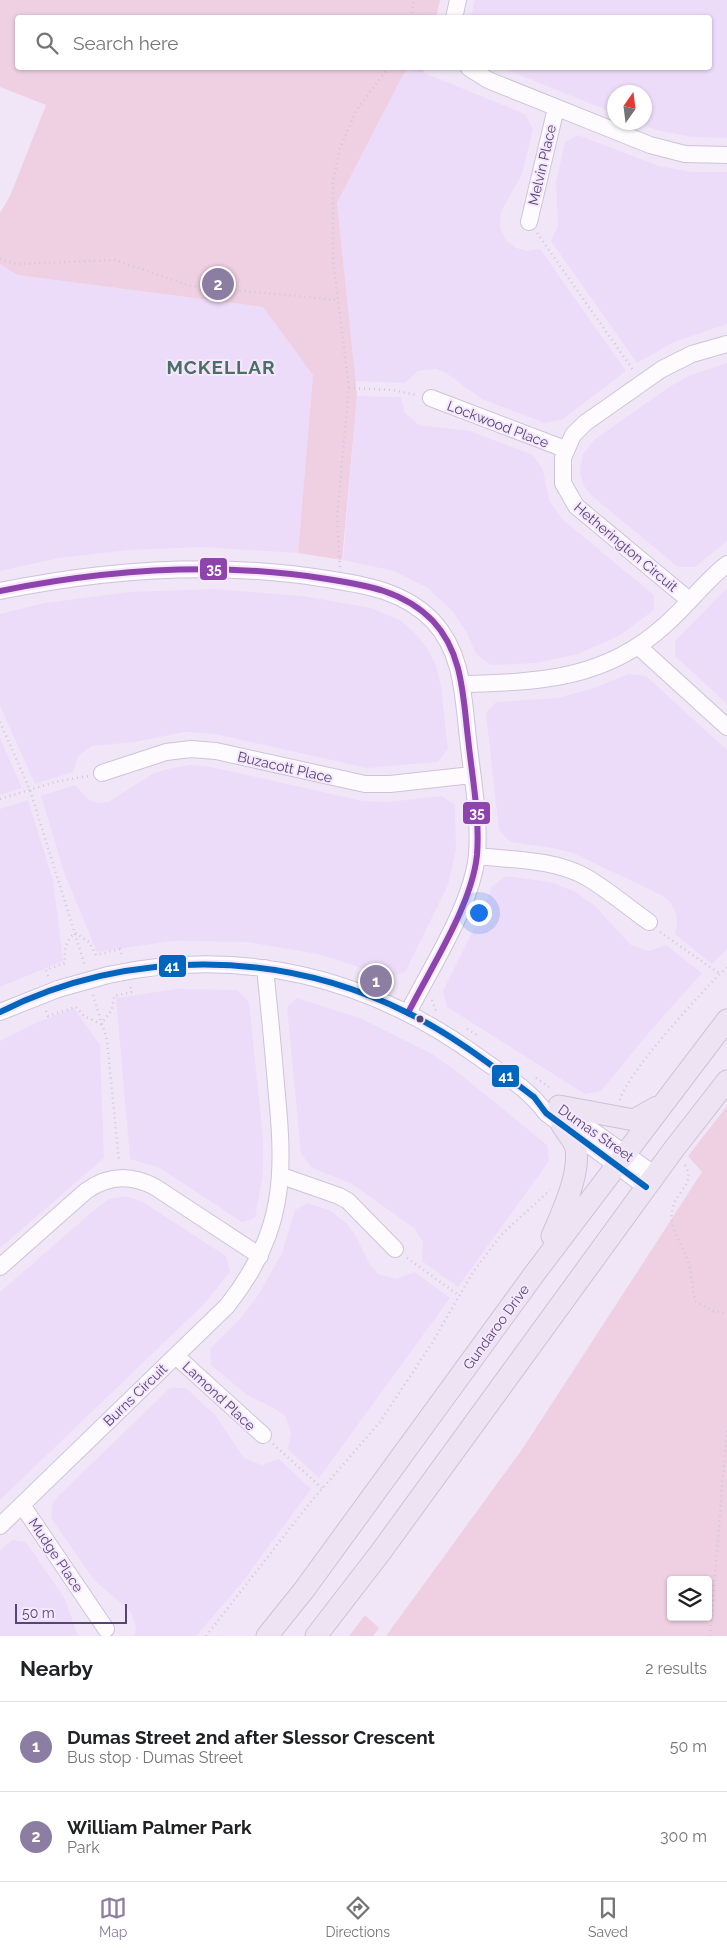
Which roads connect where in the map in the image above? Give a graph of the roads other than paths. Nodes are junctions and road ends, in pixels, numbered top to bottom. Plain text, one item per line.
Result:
1 (458, 0) edge
2 (455, 15) edge
3 (472, 70) edge
4 (556, 108) junction
5 (727, 155) edge
6 (529, 222) road end
7 (727, 344) edge
8 (431, 398) road end
9 (565, 449) junction
10 (727, 564) edge
11 (0, 592) edge
12 (689, 600) junction
13 (638, 646) junction
14 (462, 684) junction
15 (727, 727) edge
16 (102, 773) road end
17 (472, 775) junction
18 (477, 856) junction
19 (649, 922) road end
20 (265, 968) junction
21 (0, 1012) edge
22 (408, 1013) junction
23 (727, 1020) edge
24 (727, 1081) edge
25 (662, 1104) junction
26 (560, 1116) junction
27 (621, 1160) junction
28 (282, 1176) junction
29 (651, 1181) junction
30 (395, 1249) road end
31 (260, 1256) junction
32 (0, 1268) edge
33 (535, 1273) junction
34 (176, 1356) junction
35 (263, 1435) road end
36 (22, 1505) junction
37 (0, 1526) edge
38 (106, 1629) dead end
39 (267, 1636) edge
40 (316, 1636) edge

1 - 2 street
3 - 4 street
4 - 5 street
4 - 6 street, Melvin Place
7 - 9 street, Hetherington Circuit
8 - 9 street, Lockwood Place
9 - 12 street, Hetherington Circuit
10 - 12 street, Hetherington Circuit
11 - 14 street
12 - 13 street, Hetherington Circuit
13 - 14 street, Hetherington Circuit
13 - 15 street
14 - 17 street
16 - 17 street, Buzacott Place
17 - 18 street
18 - 19 street
18 - 22 street
20 - 21 street, Dumas Street, bridge
20 - 22 street, Dumas Street
20 - 28 street, Burns Circuit
22 - 26 street, Dumas Street
23 - 25 main road, Gundaroo Drive
24 - 29 main road
25 - 26 main road
25 - 27 main road, Gundaroo Drive
26 - 27 street, Dumas Street
26 - 33 main road
27 - 29 street, Dumas Street
27 - 33 main road, Gundaroo Drive
28 - 30 street
28 - 31 street, Burns Circuit
29 - 40 main road
31 - 32 street
31 - 34 street, Burns Circuit
33 - 39 main road, Gundaroo Drive
34 - 35 street, Lamond Place
34 - 36 street, Burns Circuit
36 - 37 street, Burns Circuit
36 - 38 street, Mudge Place

